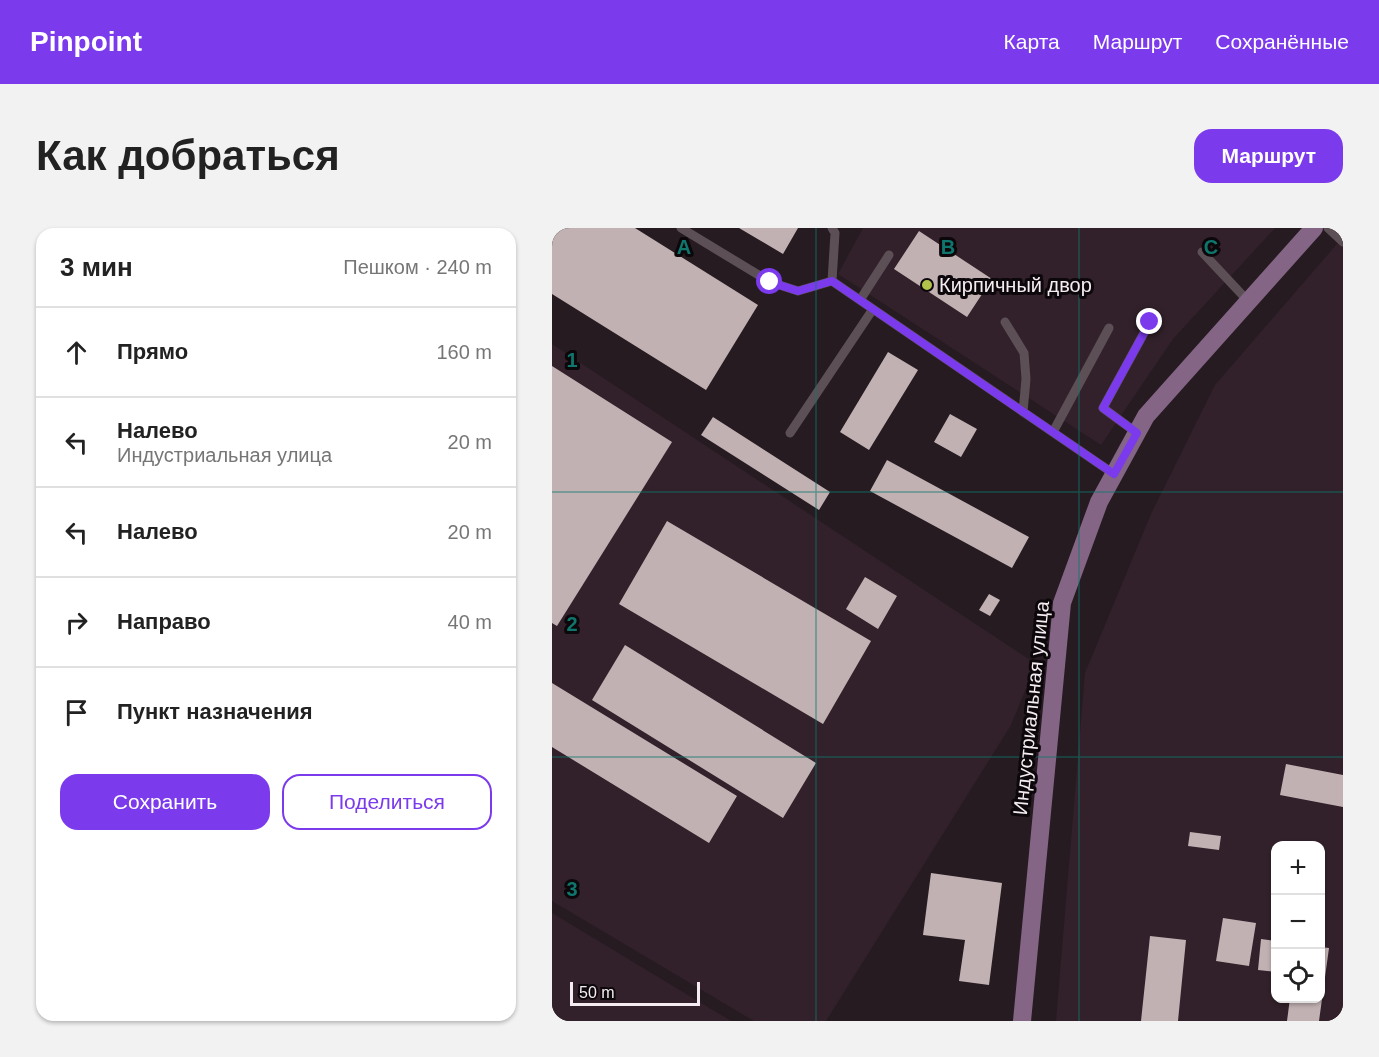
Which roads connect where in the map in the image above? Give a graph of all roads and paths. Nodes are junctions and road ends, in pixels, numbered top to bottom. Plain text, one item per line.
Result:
1 (681, 228) edge
2 (832, 228) edge
3 (1314, 228) edge
4 (1328, 228) edge
5 (1343, 242) edge
6 (1202, 252) dead end
7 (889, 255) dead end
8 (832, 281) junction
9 (860, 300) junction
10 (1248, 301) junction
11 (873, 309) junction
12 (1005, 322) dead end
13 (1150, 322) dead end
14 (1109, 328) dead end
15 (1023, 412) junction
16 (1053, 432) junction
17 (790, 433) dead end
18 (1137, 433) junction
19 (1114, 474) junction
20 (1022, 1021) edge

1 - 8 lane
2 - 8 lane
3 - 10 street, Индустриальная улица
4 - 5 lane
6 - 10 lane
7 - 9 lane
8 - 9 lane
9 - 11 lane
10 - 18 street, Индустриальная улица
11 - 15 lane
11 - 17 lane
12 - 15 lane
13 - 18 lane
14 - 16 lane
15 - 16 lane
16 - 19 lane
18 - 19 street, Индустриальная улица
19 - 20 street, Индустриальная улица

